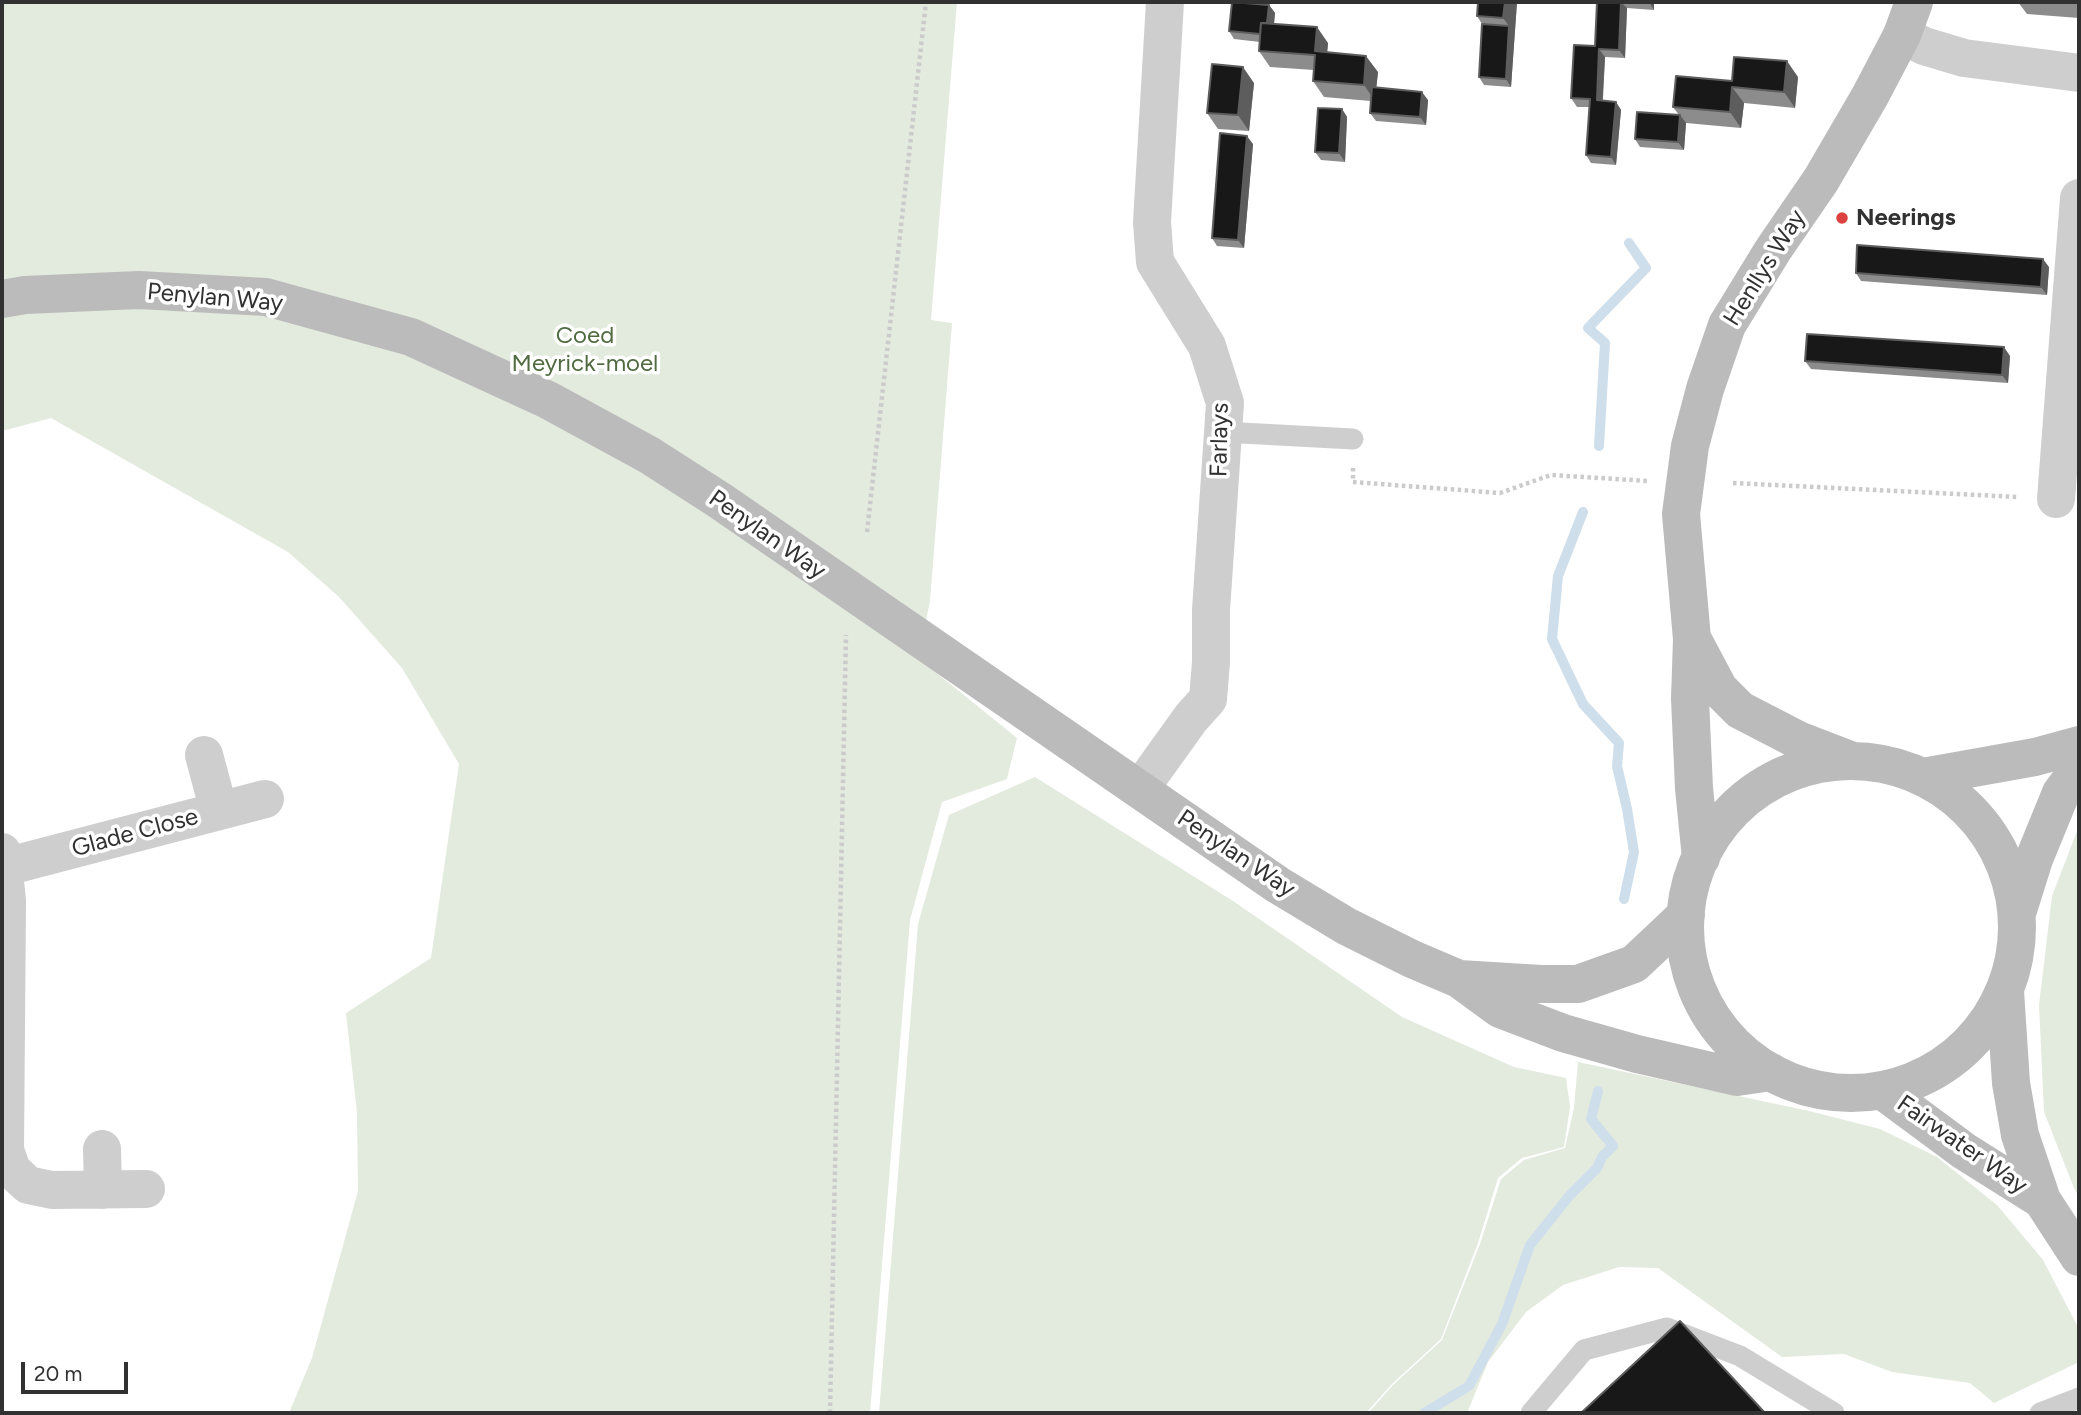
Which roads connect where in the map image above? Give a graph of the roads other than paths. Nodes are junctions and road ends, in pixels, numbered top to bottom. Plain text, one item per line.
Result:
1 (1165, 2) edge
2 (1908, 18) edge
3 (2079, 73) edge
4 (2079, 198) edge
5 (2077, 255) edge
6 (2, 299) edge
7 (1223, 432) junction
8 (1353, 439) road end
9 (2056, 499) road end
10 (1692, 639) junction
11 (2079, 745) edge
12 (204, 755) dead end
13 (1852, 760) junction
14 (2079, 769) edge
15 (1923, 777) junction
16 (1140, 789) junction
17 (265, 799) dead end
18 (219, 811) junction
19 (1701, 858) junction
20 (3, 860) edge
21 (1686, 915) junction
22 (2016, 915) junction
23 (1459, 979) junction
24 (2005, 991) junction
25 (1771, 1072) junction
26 (1883, 1091) junction
27 (102, 1149) dead end
28 (146, 1189) dead end
29 (103, 1190) junction
30 (2042, 1200) junction
31 (2079, 1257) edge
32 (2079, 1398) edge
33 (1531, 1413) edge
34 (1834, 1413) edge
35 (2040, 1413) edge

1 - 7 street, Farlays
2 - 3 street
2 - 10 street, Henllys Way
4 - 5 street
5 - 9 street
6 - 16 street, Penylan Way
7 - 8 lane
7 - 16 street, Farlays
10 - 13 street, Henllys Way
10 - 19 street, Henllys Way
11 - 15 street
12 - 18 street
13 - 15 street
13 - 19 street
14 - 22 street
15 - 22 street
16 - 23 street, Penylan Way
17 - 18 street, Glade Close
18 - 20 street, Glade Close
19 - 21 street
20 - 29 street, Glade Close
21 - 23 street, Penylan Way
21 - 25 street
22 - 24 street
23 - 25 street, Penylan Way
24 - 26 street
24 - 30 street, Fairwater Way
25 - 26 street
26 - 30 street, Fairwater Way
27 - 29 street
28 - 29 street, Glade Close
30 - 31 street, Fairwater Way
32 - 35 lane
33 - 34 lane

